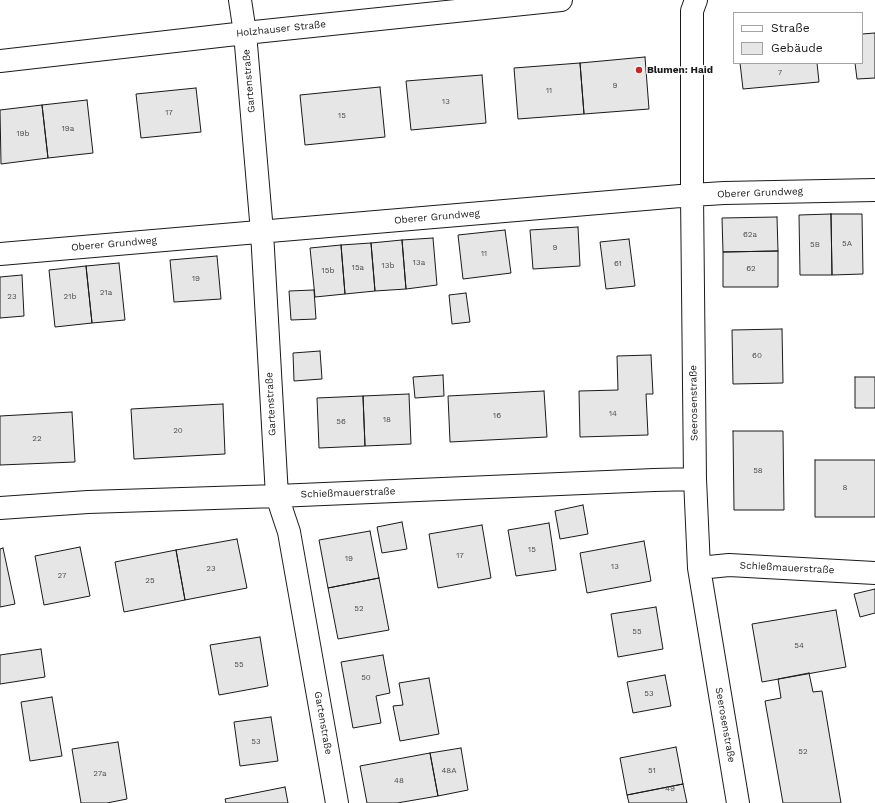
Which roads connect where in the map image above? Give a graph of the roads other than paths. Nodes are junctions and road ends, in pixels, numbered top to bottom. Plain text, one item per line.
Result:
1 (240, 0) edge
2 (561, 0) edge
3 (696, 0) edge
4 (481, 4) edge
5 (245, 33) junction
6 (0, 61) edge
7 (875, 190) edge
8 (692, 195) junction
9 (262, 232) junction
10 (0, 254) edge
11 (695, 480) junction
12 (277, 496) junction
13 (0, 508) edge
14 (699, 568) junction
15 (875, 573) edge
16 (337, 803) edge
17 (738, 803) edge

1 - 5 street, Gartenstraße
2 - 4 street, Holzhauser Straße
3 - 8 street, Seerosenstraße
4 - 5 street, Holzhauser Straße
5 - 6 street, Holzhauser Straße
5 - 9 street, Gartenstraße
7 - 8 street, Oberer Grundweg
8 - 9 street, Oberer Grundweg
8 - 11 street, Seerosenstraße
9 - 10 street, Oberer Grundweg
9 - 12 street, Gartenstraße
11 - 12 street, Schießmauerstraße
11 - 14 street, Seerosenstraße
12 - 13 street, Schießmauerstraße
12 - 16 street, Gartenstraße
14 - 15 street, Schießmauerstraße
14 - 17 street, Seerosenstraße

